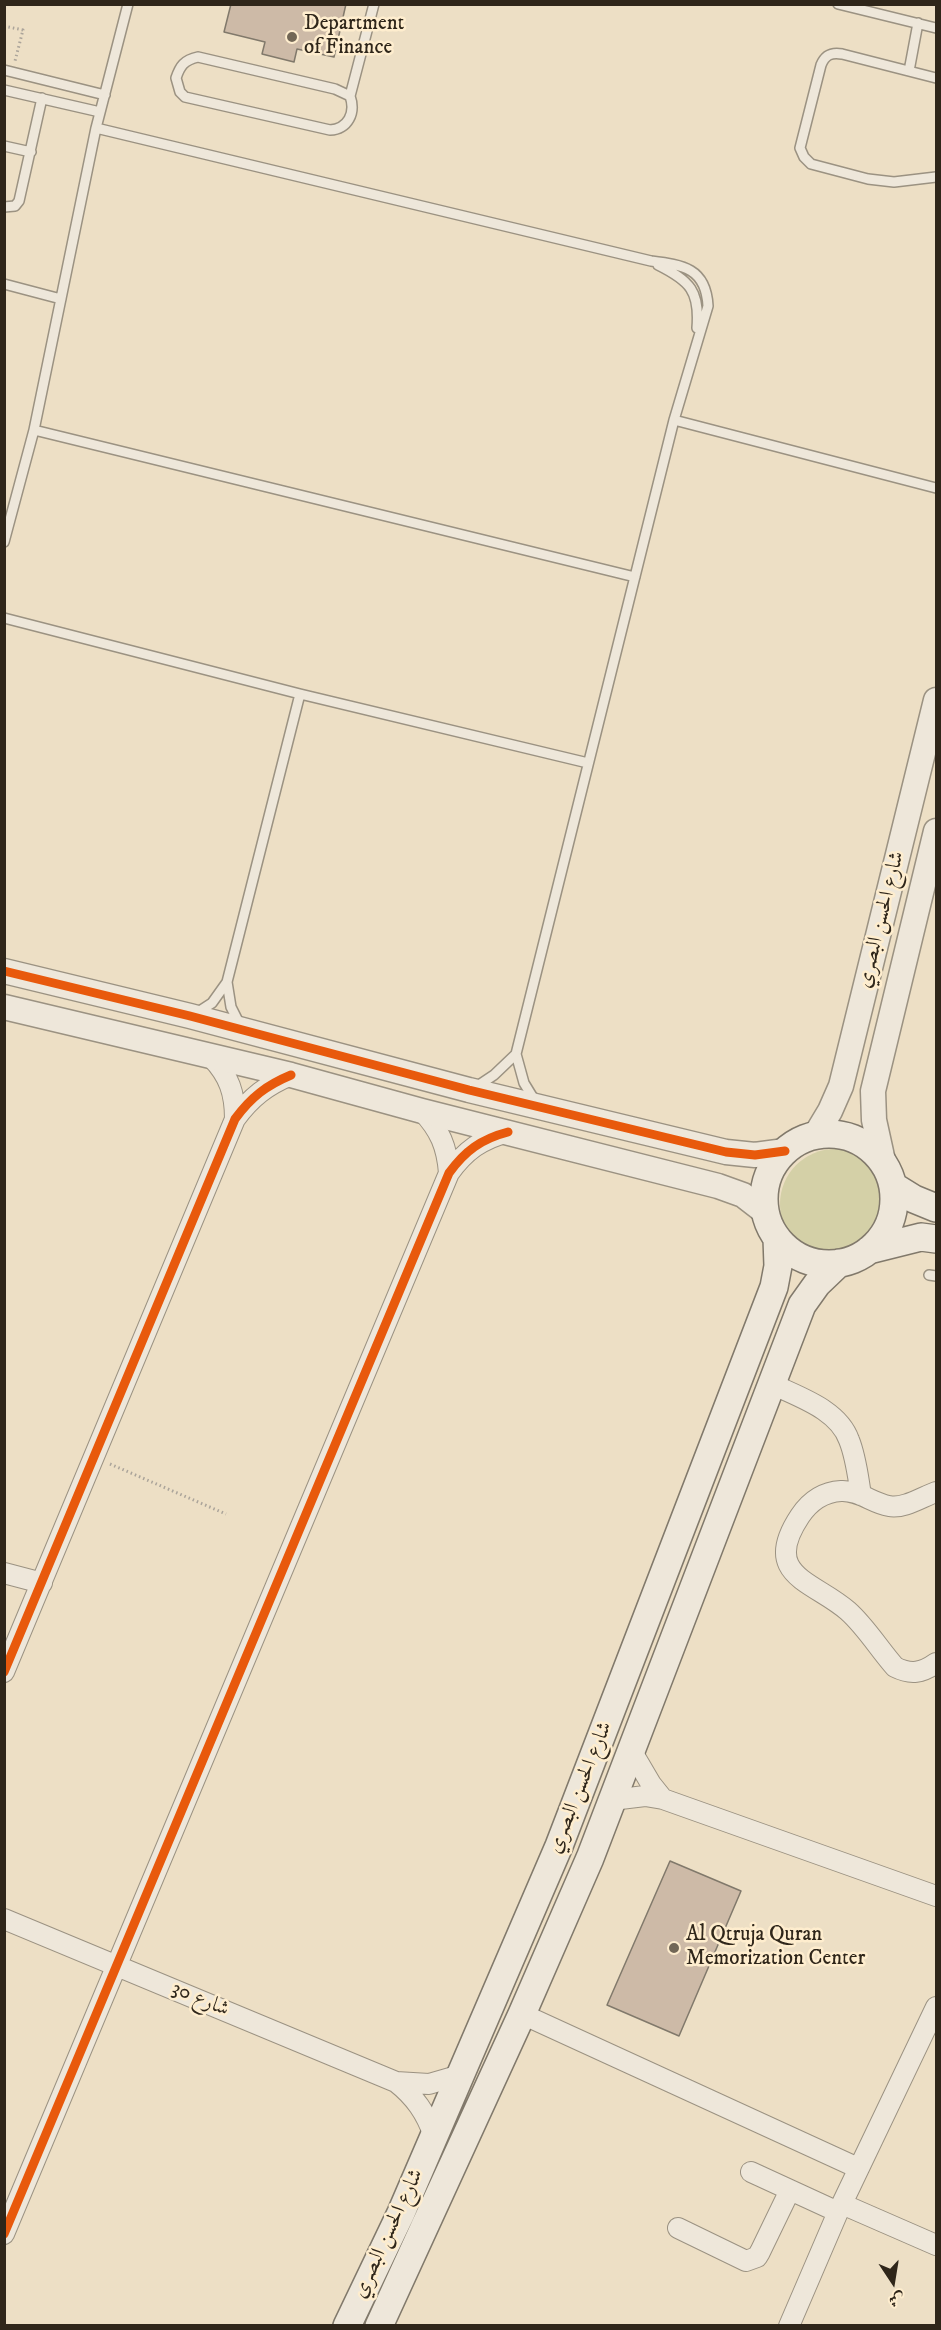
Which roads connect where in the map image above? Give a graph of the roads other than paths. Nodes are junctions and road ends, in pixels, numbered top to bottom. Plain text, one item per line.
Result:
1 (128, 4) edge
2 (374, 4) edge
3 (838, 4) edge
4 (918, 23) junction
5 (936, 28) edge
6 (8, 71) edge
7 (909, 71) junction
8 (936, 78) edge
9 (4, 90) edge
10 (105, 95) junction
11 (350, 96) junction
12 (42, 98) junction
13 (100, 112) junction
14 (96, 128) junction
15 (4, 146) edge
16 (30, 152) junction
17 (936, 177) edge
18 (4, 207) edge
19 (4, 284) edge
20 (61, 299) junction
21 (674, 420) junction
22 (34, 430) junction
23 (936, 488) edge
24 (4, 542) edge
25 (635, 577) junction
26 (4, 618) edge
27 (300, 694) junction
28 (936, 700) edge
29 (588, 762) junction
30 (936, 831) edge
31 (4, 971) edge
32 (227, 982) junction
33 (4, 1007) edge
34 (190, 1016) junction
35 (243, 1030) junction
36 (516, 1054) junction
37 (212, 1058) junction
38 (291, 1075) junction
39 (469, 1090) junction
40 (541, 1108) junction
41 (422, 1111) junction
42 (235, 1119) junction
43 (508, 1132) junction
44 (815, 1136) junction
45 (785, 1151) junction
46 (883, 1161) junction
47 (449, 1173) junction
48 (893, 1186) junction
49 (936, 1208) edge
50 (765, 1212) junction
51 (777, 1238) junction
52 (936, 1239) edge
53 (869, 1251) junction
54 (839, 1263) junction
55 (772, 1384) junction
56 (936, 1492) edge
57 (861, 1495) junction
58 (4, 1573) edge
59 (42, 1583) junction
60 (936, 1663) edge
61 (4, 1672) edge
62 (631, 1750) junction
63 (663, 1799) junction
64 (612, 1800) junction
65 (936, 1896) edge
66 (4, 1919) edge
67 (117, 1965) junction
68 (936, 2007) edge
69 (522, 2014) junction
70 (460, 2075) junction
71 (396, 2082) junction
72 (434, 2136) junction
73 (858, 2168) junction
74 (752, 2172) dead end
75 (790, 2190) junction
76 (840, 2208) junction
77 (401, 2212) junction
78 (678, 2228) dead end
79 (4, 2234) edge
80 (936, 2245) edge
81 (402, 2277) junction
82 (361, 2294) junction
83 (347, 2325) edge
84 (365, 2325) edge
85 (379, 2325) edge
86 (789, 2325) edge

1 - 10 lane
2 - 11 lane
3 - 4 lane
4 - 5 lane
4 - 7 lane
6 - 10 lane
7 - 8 lane
7 - 17 lane
9 - 12 lane
10 - 13 lane
11 - 11 lane
12 - 13 lane
12 - 16 lane
13 - 14 lane
14 - 20 lane
14 - 21 lane
15 - 16 lane
16 - 18 lane
19 - 20 lane
20 - 22 lane
21 - 23 lane
21 - 25 lane
22 - 24 lane
22 - 25 lane
25 - 29 lane
26 - 27 lane
27 - 29 lane
27 - 32 lane
28 - 44 street, شارع الحسن البصري
29 - 36 lane
30 - 46 street, شارع الحسن البصري
31 - 34 street
32 - 34 lane
32 - 35 lane
33 - 37 street
34 - 35 street
35 - 39 street
36 - 39 lane
36 - 40 lane
37 - 38 street
37 - 42 street
38 - 41 street
38 - 42 street
39 - 40 street
40 - 45 street
41 - 43 street
41 - 47 street
42 - 59 street
43 - 47 street
43 - 50 street
44 - 45 main road
44 - 46 main road
45 - 50 main road
46 - 48 main road
47 - 67 street
48 - 49 main road
48 - 53 main road
50 - 51 main road
51 - 54 main road
51 - 70 main road, شارع الحسن البصري
52 - 53 main road
53 - 54 main road
54 - 55 main road, شارع الحسن البصري
55 - 57 street
55 - 62 main road, شارع الحسن البصري
56 - 57 street
57 - 60 street
58 - 59 street
59 - 61 street
62 - 63 street
62 - 64 main road, شارع الحسن البصري
63 - 64 street
63 - 65 street
64 - 69 main road, شارع الحسن البصري
66 - 67 street, شارع 30
67 - 71 street, شارع 30
67 - 79 street
68 - 73 street
69 - 73 street
69 - 81 main road, شارع الحسن البصري
70 - 71 street, شارع 30
70 - 72 main road, شارع الحسن البصري
71 - 72 street, شارع 30
72 - 77 main road, شارع الحسن البصري
73 - 76 street
74 - 75 street
75 - 76 street
75 - 78 street
76 - 80 street
76 - 86 street
77 - 81 main road
77 - 82 main road, شارع الحسن البصري
81 - 85 main road, شارع الحسن البصري
82 - 83 main road, شارع الحسن البصري
82 - 84 main road

